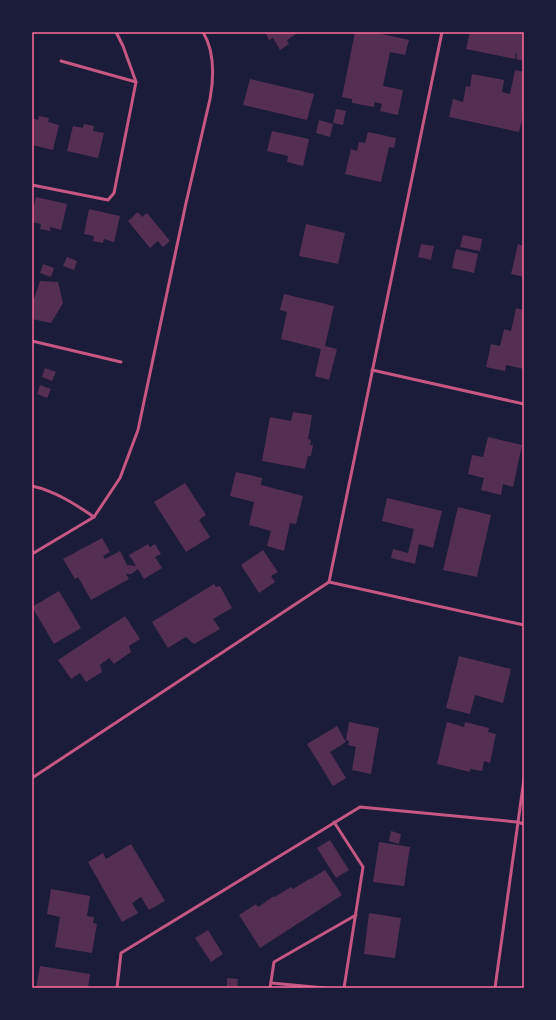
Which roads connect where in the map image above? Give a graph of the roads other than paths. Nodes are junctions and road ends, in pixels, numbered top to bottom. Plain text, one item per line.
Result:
1 (116, 32) edge
2 (202, 32) edge
3 (442, 32) edge
4 (60, 61) dead end
5 (136, 82) junction
6 (32, 185) edge
7 (32, 341) edge
8 (121, 362) dead end
9 (372, 370) junction
10 (524, 404) edge
11 (32, 486) edge
12 (94, 517) junction
13 (32, 554) edge
14 (328, 582) junction
15 (524, 625) edge
16 (32, 778) edge
17 (524, 779) edge
18 (334, 822) junction
19 (517, 822) junction
20 (524, 824) edge
21 (356, 915) junction
22 (271, 983) junction
23 (117, 988) edge
24 (270, 988) edge
25 (325, 988) edge
26 (344, 988) edge
27 (495, 988) edge

1 - 5 lane
2 - 12 lane
3 - 9 lane
4 - 5 lane
5 - 6 lane
7 - 8 lane
9 - 10 lane
9 - 14 lane
11 - 12 lane
12 - 13 lane
14 - 15 lane
14 - 16 lane
17 - 19 lane
18 - 19 lane
18 - 21 lane
18 - 23 lane
19 - 20 lane
19 - 27 lane
21 - 22 lane
21 - 26 lane
22 - 24 lane
22 - 25 lane

